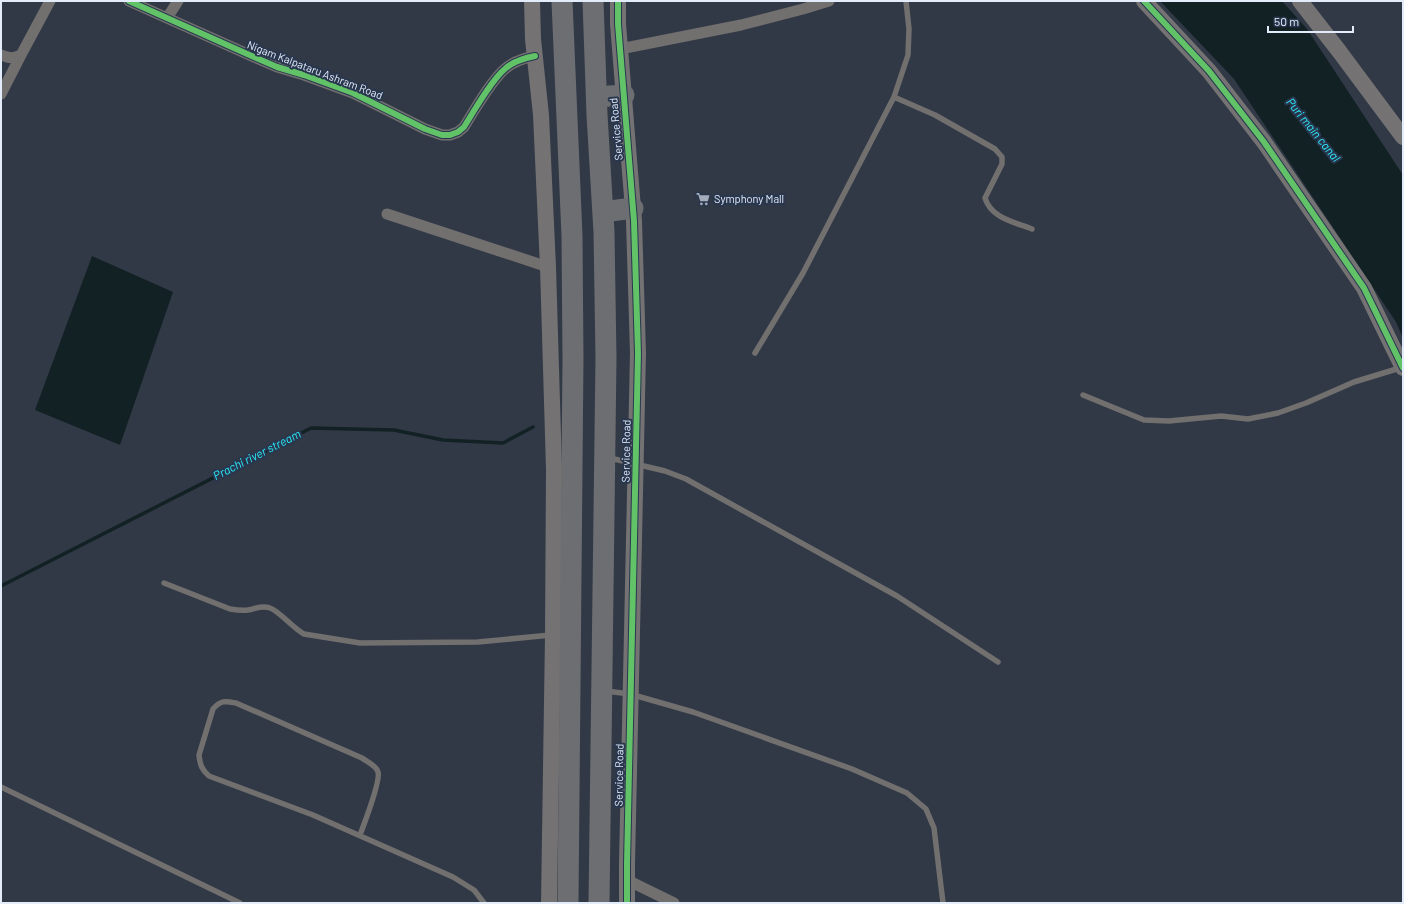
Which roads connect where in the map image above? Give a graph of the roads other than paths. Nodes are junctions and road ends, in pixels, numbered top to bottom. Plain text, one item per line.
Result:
1 (50, 1) edge
2 (129, 1) edge
3 (178, 1) edge
4 (532, 1) edge
5 (547, 1) edge
6 (562, 1) edge
7 (593, 1) edge
8 (618, 1) edge
9 (829, 1) edge
10 (906, 1) edge
11 (1144, 1) edge
12 (1300, 1) edge
13 (167, 18) junction
14 (563, 23) junction
15 (620, 49) junction
16 (1, 55) edge
17 (21, 55) junction
18 (535, 56) junction
19 (1, 94) edge
20 (624, 95) junction
21 (597, 97) junction
22 (894, 97) junction
23 (1403, 137) edge
24 (633, 208) junction
25 (603, 212) junction
26 (388, 214) dead end
27 (1032, 229) dead end
28 (548, 267) junction
29 (755, 353) dead end
30 (1403, 368) edge
31 (1083, 395) dead end
32 (605, 456) junction
33 (635, 464) junction
34 (164, 583) dead end
35 (553, 635) junction
36 (998, 662) dead end
37 (561, 688) junction
38 (602, 691) junction
39 (630, 694) junction
40 (1, 787) edge
41 (360, 835) junction
42 (627, 880) junction
43 (240, 903) edge
44 (484, 903) edge
45 (549, 903) edge
46 (568, 903) edge
47 (599, 903) edge
48 (627, 903) edge
49 (674, 903) edge
50 (943, 903) edge

1 - 17 street
2 - 13 street, Nigam Kalpataru Ashram Road
3 - 13 street
4 - 18 street
5 - 14 highway
6 - 14 highway
7 - 21 highway
8 - 15 street, Service Road
9 - 15 street
10 - 22 lane
11 - 30 street
12 - 23 street
13 - 18 street, Nigam Kalpataru Ashram Road
14 - 37 highway
15 - 20 street, Service Road
16 - 17 street
17 - 19 street
18 - 28 street
20 - 21 highway
20 - 24 street, Service Road
21 - 25 highway
22 - 27 lane
22 - 29 lane
24 - 25 highway
24 - 33 street, Service Road
25 - 32 highway
26 - 28 street
28 - 35 street
30 - 31 lane
32 - 33 lane
32 - 38 highway
33 - 36 lane
33 - 39 street, Service Road
34 - 35 lane
35 - 37 street
37 - 45 street
37 - 46 highway
38 - 39 lane
38 - 47 highway
39 - 42 street, Service Road
39 - 50 lane
40 - 43 lane
41 - 41 lane
41 - 44 lane
42 - 48 street, Service Road
42 - 49 street

